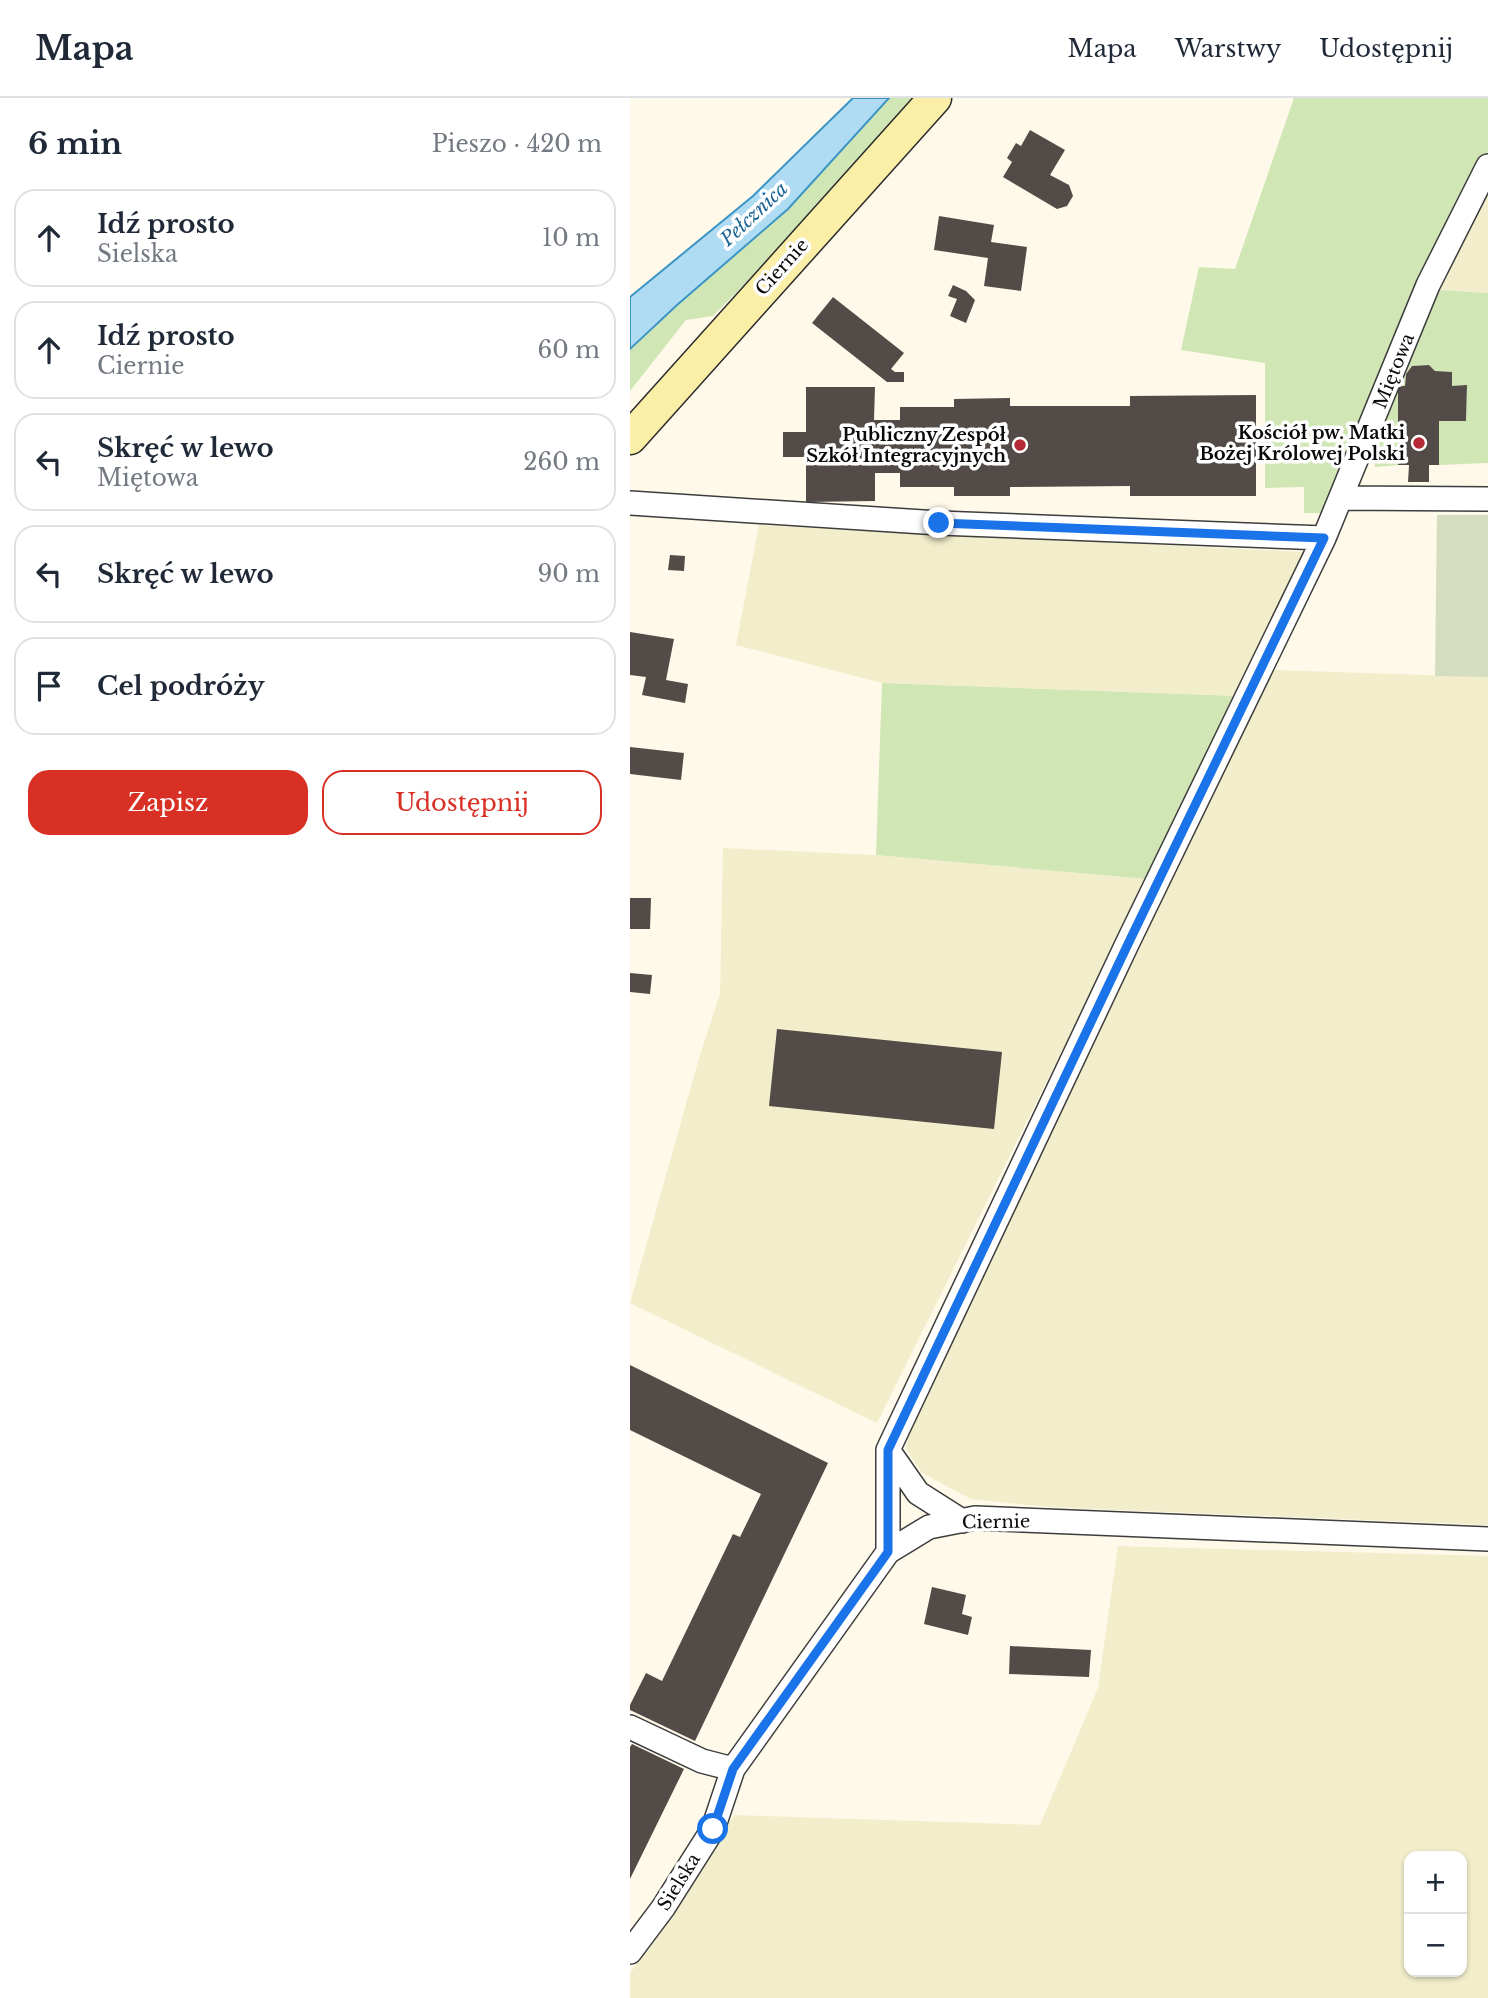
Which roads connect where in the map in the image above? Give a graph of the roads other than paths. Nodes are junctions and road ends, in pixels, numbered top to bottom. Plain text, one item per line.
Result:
1 (935, 98) edge
2 (1488, 166) edge
3 (630, 438) edge
4 (1342, 498) junction
5 (1488, 499) edge
6 (630, 503) edge
7 (1324, 538) junction
8 (888, 1450) junction
9 (962, 1521) junction
10 (1488, 1539) edge
11 (888, 1552) junction
12 (630, 1727) edge
13 (733, 1769) junction
14 (630, 1952) edge

1 - 3 street, Ciernie
2 - 4 street, Miętowa
4 - 5 street
4 - 7 street, Miętowa
6 - 7 street
7 - 8 street, Miętowa
8 - 9 street
8 - 11 street, Miętowa
9 - 10 street, Ciernie
9 - 11 street, Ciernie
11 - 13 street, Ciernie
12 - 13 street
13 - 14 street, Sielska

